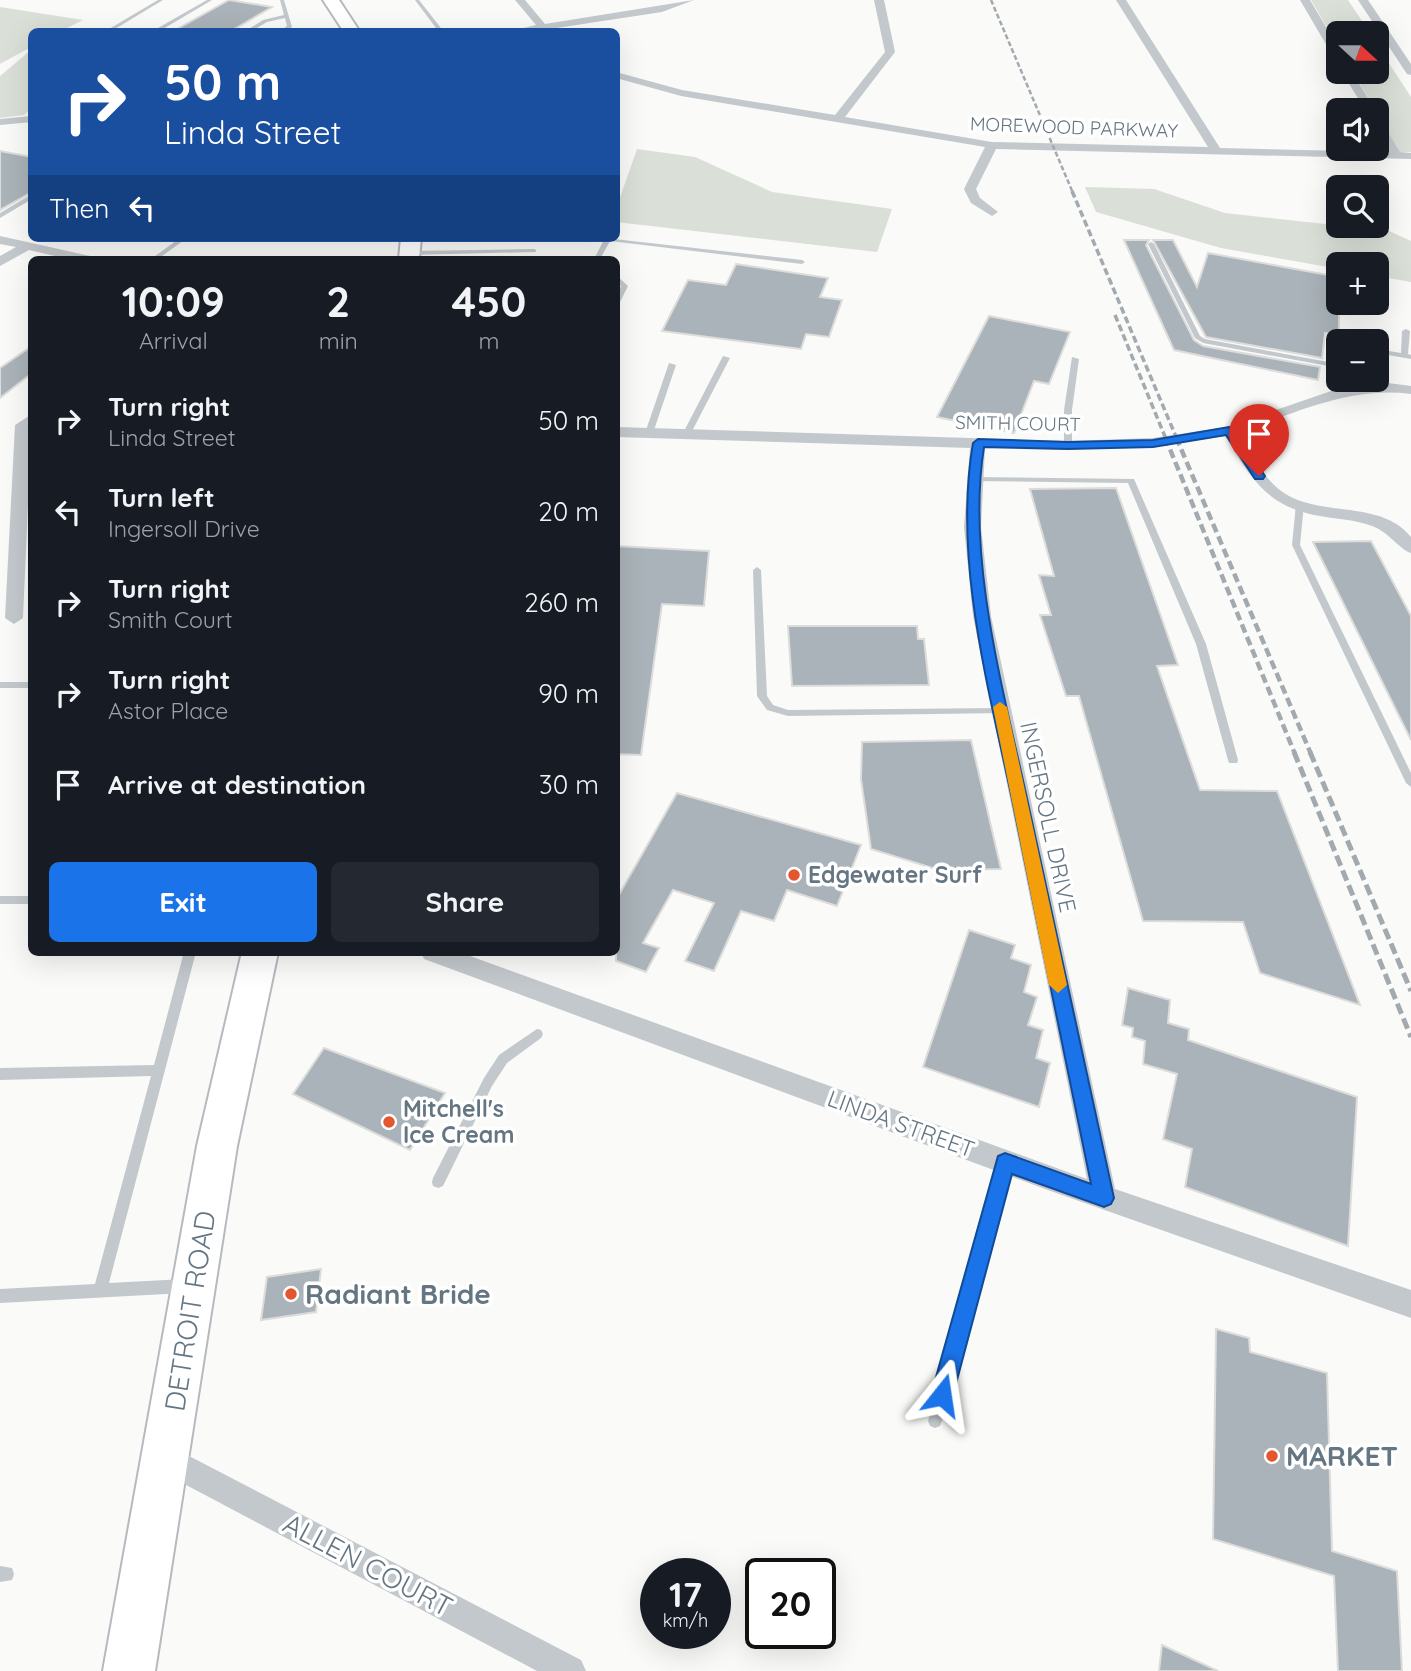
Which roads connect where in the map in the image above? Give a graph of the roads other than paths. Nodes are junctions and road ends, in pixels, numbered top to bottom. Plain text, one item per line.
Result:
1 (161, 0) edge
2 (210, 0) edge
3 (282, 0) edge
4 (331, 0) edge
5 (417, 0) edge
6 (520, 0) edge
7 (689, 0) edge
8 (879, 0) edge
9 (1121, 0) edge
10 (1304, 0) edge
11 (1363, 0) edge
12 (287, 16) junction
13 (113, 28) edge
14 (160, 28) edge
15 (252, 28) edge
16 (287, 28) edge
17 (349, 28) edge
18 (439, 28) edge
19 (543, 28) edge
20 (550, 28) edge
21 (1326, 36) edge
22 (1411, 72) edge
23 (620, 76) edge
24 (28, 119) edge
25 (837, 120) junction
26 (0, 122) edge
27 (1389, 143) edge
28 (992, 145) junction
29 (1216, 150) junction
30 (1396, 155) junction
31 (1411, 156) edge
32 (28, 198) edge
33 (992, 212) dead end
34 (0, 216) edge
35 (0, 240) edge
36 (620, 240) edge
37 (178, 242) edge
38 (1151, 244) dead end
39 (27, 246) junction
40 (410, 250) edge
41 (534, 251) dead end
42 (72, 256) edge
43 (158, 256) edge
44 (0, 262) edge
45 (802, 262) dead end
46 (620, 281) edge
47 (620, 296) edge
48 (1406, 331) dead end
49 (1389, 353) edge
50 (1408, 357) edge
51 (726, 358) dead end
52 (1075, 359) dead end
53 (1326, 364) edge
54 (672, 365) dead end
55 (1389, 387) edge
56 (1411, 390) edge
57 (1340, 392) edge
58 (28, 421) edge
59 (1229, 431) junction
60 (620, 432) edge
61 (649, 433) junction
62 (686, 435) junction
63 (978, 443) junction
64 (1068, 446) junction
65 (972, 479) junction
66 (1300, 504) junction
67 (1411, 548) edge
68 (757, 570) dead end
69 (14, 618) dead end
70 (0, 685) edge
71 (28, 685) edge
72 (1001, 711) junction
73 (1233, 760) dead end
74 (1411, 783) edge
75 (0, 900) edge
76 (28, 900) edge
77 (189, 956) edge
78 (259, 956) edge
79 (443, 956) edge
80 (537, 1034) dead end
81 (158, 1070) junction
82 (0, 1074) edge
83 (1005, 1162) junction
84 (438, 1182) dead end
85 (1104, 1198) junction
86 (194, 1285) junction
87 (100, 1290) junction
88 (0, 1296) edge
89 (1411, 1304) edge
90 (935, 1421) dead end
91 (166, 1459) junction
92 (129, 1671) edge
93 (570, 1671) edge

1 - 13 lane
2 - 14 lane
3 - 12 lane
4 - 17 main road
5 - 18 lane
6 - 19 street
7 - 20 street
8 - 25 street
9 - 29 street
10 - 21 street
11 - 22 street
12 - 15 lane
12 - 16 lane
23 - 25 street, MOREWOOD PARKWAY
24 - 26 street
25 - 28 street, MOREWOOD PARKWAY
27 - 30 street
28 - 29 street, MOREWOOD PARKWAY
28 - 33 street
29 - 30 street, MOREWOOD PARKWAY
30 - 31 street, MOREWOOD PARKWAY
32 - 34 lane
35 - 39 street
36 - 45 lane
37 - 43 lane
38 - 53 lane
39 - 42 street
39 - 44 street
40 - 41 lane
46 - 47 lane
48 - 50 lane
49 - 50 lane
51 - 62 lane
52 - 64 lane
54 - 61 lane
55 - 56 street, SMITH COURT
57 - 59 street, SMITH COURT
58 - 69 street
59 - 64 street, SMITH COURT
59 - 66 street
60 - 61 street, SMITH COURT
61 - 62 street, SMITH COURT
62 - 63 street, SMITH COURT
63 - 64 street, SMITH COURT
63 - 65 street, INGERSOLL DRIVE
65 - 72 street, INGERSOLL DRIVE
65 - 73 lane
66 - 67 street
66 - 74 lane
68 - 72 lane
70 - 71 lane
72 - 85 street, INGERSOLL DRIVE
75 - 76 lane
77 - 81 lane
78 - 86 main road, DETROIT ROAD
79 - 83 street, LINDA STREET
80 - 84 lane
81 - 82 lane
81 - 87 lane
83 - 85 street, LINDA STREET
83 - 90 lane
85 - 89 street, LINDA STREET
86 - 87 lane
86 - 91 main road, DETROIT ROAD
87 - 88 lane
91 - 92 main road, DETROIT ROAD
91 - 93 street, ALLEN COURT

